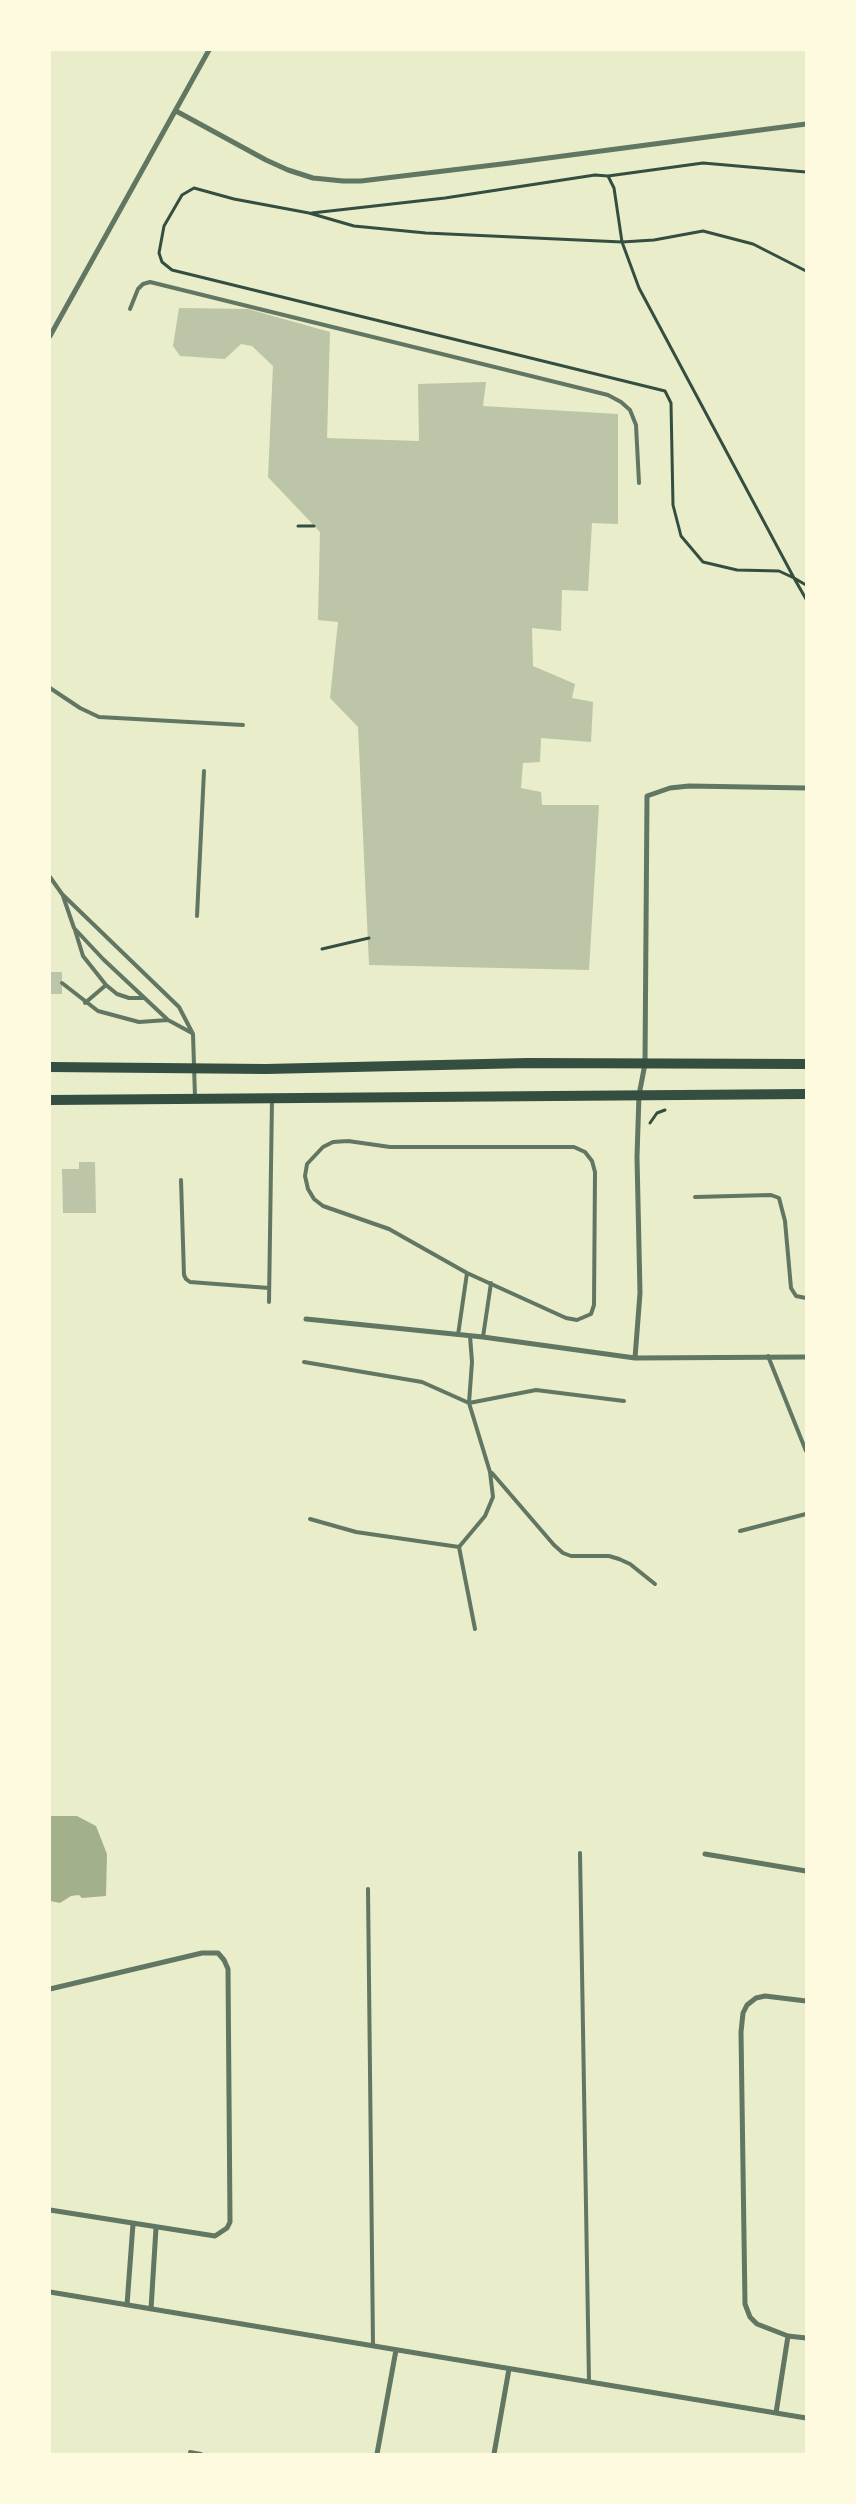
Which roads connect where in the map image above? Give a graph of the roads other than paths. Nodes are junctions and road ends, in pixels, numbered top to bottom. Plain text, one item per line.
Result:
1 (209, 50) edge
2 (176, 111) junction
3 (806, 124) edge
4 (130, 309) dead end
5 (50, 336) edge
6 (639, 483) dead end
7 (50, 688) edge
8 (243, 725) dead end
9 (204, 771) dead end
10 (806, 788) edge
11 (50, 877) edge
12 (62, 894) junction
13 (197, 916) dead end
14 (74, 928) junction
15 (62, 983) dead end
16 (106, 985) junction
17 (143, 998) junction
18 (86, 1003) junction
19 (168, 1020) junction
20 (193, 1034) junction
21 (645, 1064) junction
22 (806, 1064) edge
23 (50, 1067) edge
24 (196, 1067) junction
25 (806, 1094) edge
26 (639, 1095) junction
27 (195, 1098) junction
28 (272, 1099) junction
29 (50, 1100) edge
30 (181, 1180) dead end
31 (695, 1197) dead end
32 (467, 1274) junction
33 (491, 1283) junction
34 (268, 1288) junction
35 (806, 1298) edge
36 (268, 1302) dead end
37 (306, 1319) dead end
38 (458, 1335) junction
39 (470, 1336) junction
40 (483, 1337) junction
41 (768, 1356) junction
42 (806, 1357) edge
43 (635, 1358) junction
44 (304, 1362) dead end
45 (624, 1401) dead end
46 (469, 1403) junction
47 (806, 1451) edge
48 (490, 1472) junction
49 (806, 1514) edge
50 (310, 1519) dead end
51 (740, 1531) dead end
52 (459, 1547) junction
53 (655, 1584) dead end
54 (475, 1630) dead end
55 (580, 1853) dead end
56 (705, 1854) dead end
57 (806, 1871) edge
58 (368, 1889) dead end
59 (50, 1989) edge
60 (806, 2001) edge
61 (50, 2210) edge
62 (133, 2224) junction
63 (156, 2228) junction
64 (50, 2292) edge
65 (127, 2305) junction
66 (151, 2309) junction
67 (788, 2336) junction
68 (806, 2338) edge
69 (373, 2346) junction
70 (396, 2350) junction
71 (509, 2369) junction
72 (589, 2382) junction
73 (776, 2413) junction
74 (806, 2418) edge
75 (190, 2452) dead end
76 (201, 2454) edge
77 (377, 2454) edge
78 (494, 2454) edge

1 - 2 street
2 - 3 street
2 - 5 street
4 - 6 lane
7 - 8 lane
9 - 13 lane
10 - 21 street
11 - 12 lane
12 - 14 lane
12 - 20 lane
14 - 16 lane
14 - 17 lane
15 - 18 lane
16 - 17 lane
16 - 18 lane
17 - 19 lane
18 - 19 lane
19 - 20 lane
20 - 24 lane
21 - 22 main road
21 - 24 main road
21 - 26 street
23 - 24 main road
24 - 27 lane
25 - 26 main road
26 - 28 main road
26 - 43 street
27 - 28 main road
27 - 29 main road
28 - 34 lane
30 - 34 lane
31 - 35 lane
32 - 33 lane
32 - 33 lane
32 - 38 lane
33 - 40 lane
34 - 36 lane
37 - 38 street
38 - 39 street
39 - 40 street
39 - 46 lane
40 - 43 street
41 - 42 street
41 - 43 street
41 - 47 lane
44 - 46 lane
45 - 46 lane
46 - 48 lane
48 - 52 lane
48 - 53 lane
49 - 51 lane
50 - 52 lane
52 - 54 lane
55 - 72 lane
56 - 57 street
58 - 69 lane
59 - 63 street
60 - 67 street
61 - 62 street
62 - 63 street
62 - 65 street
63 - 66 street
64 - 65 street
65 - 66 street
66 - 69 street
67 - 68 street
67 - 73 street
69 - 70 street
70 - 71 street
70 - 77 street
71 - 72 street
71 - 78 street
72 - 73 street
73 - 74 street
75 - 76 lane

